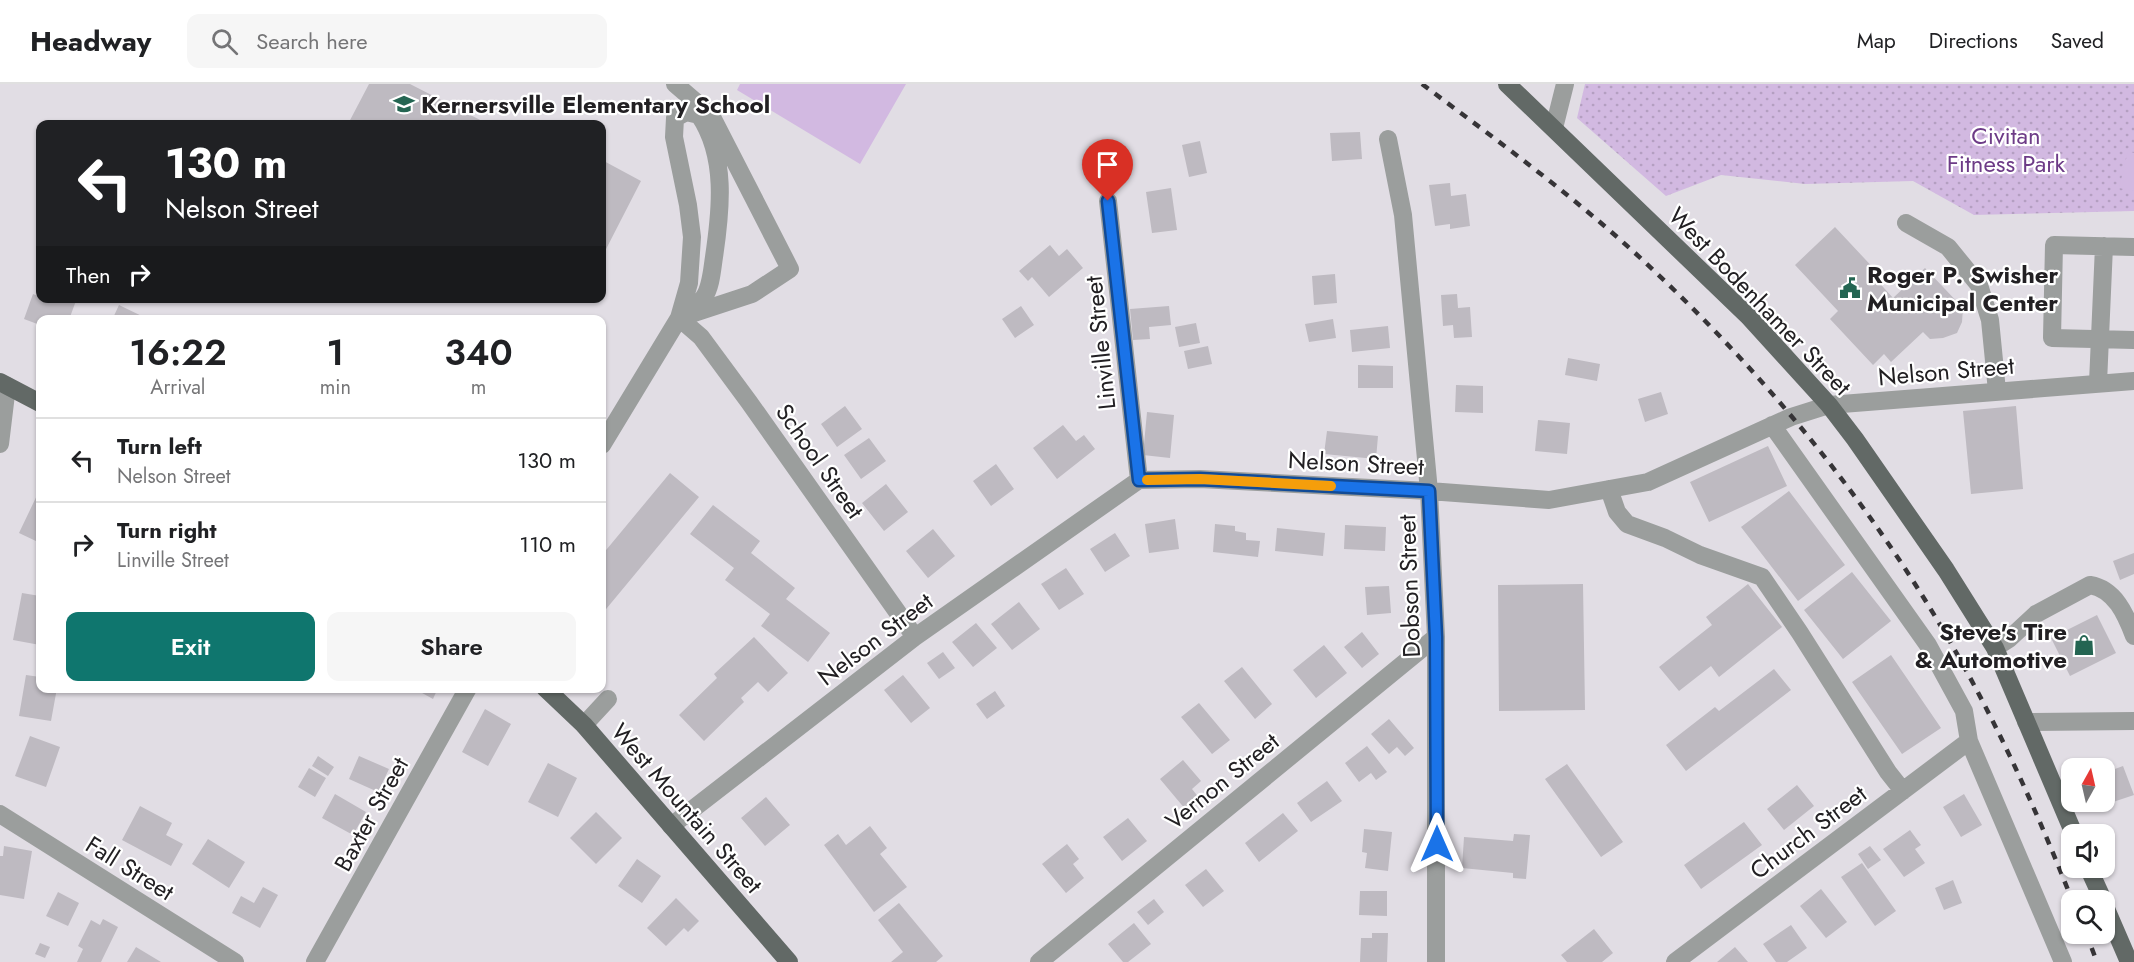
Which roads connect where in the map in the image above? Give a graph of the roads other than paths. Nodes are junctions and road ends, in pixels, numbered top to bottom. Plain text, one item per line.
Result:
1 (675, 84) edge
2 (1507, 84) edge
3 (1565, 84) edge
4 (1554, 128) junction
5 (1388, 139) dead end
6 (1108, 201) dead end
7 (1906, 223) dead end
8 (2104, 246) junction
9 (2134, 247) edge
10 (679, 318) junction
11 (2100, 339) junction
12 (2134, 340) edge
13 (2134, 381) edge
14 (2098, 383) junction
15 (4, 384) edge
16 (1997, 391) junction
17 (36, 402) edge
18 (1829, 405) junction
19 (1772, 425) junction
20 (606, 438) edge
21 (0, 444) edge
22 (1139, 480) junction
23 (1609, 489) junction
24 (1429, 491) junction
25 (2134, 636) edge
26 (915, 637) junction
27 (1436, 637) junction
28 (1995, 648) junction
29 (465, 693) edge
30 (549, 693) edge
31 (608, 699) dead end
32 (2134, 721) edge
33 (2026, 722) junction
34 (584, 725) junction
35 (1969, 741) junction
36 (1903, 791) junction
37 (0, 814) edge
38 (2070, 824) edge
39 (670, 826) junction
40 (2115, 930) edge
41 (235, 962) edge
42 (315, 962) edge
43 (789, 962) edge
44 (1039, 962) edge
45 (1436, 962) edge
46 (1675, 962) edge
47 (2063, 962) edge
48 (2129, 962) edge

1 - 10 street
2 - 4 main road, West Bodenhamer Street
3 - 4 street
4 - 18 main road, West Bodenhamer Street
5 - 24 street, Dobson Street
6 - 22 street, Linville Street
7 - 16 street
8 - 9 street
8 - 11 street
8 - 11 street
10 - 10 street
10 - 20 street
10 - 26 street, School Street
11 - 12 street
11 - 14 street
13 - 14 street, Nelson Street
14 - 16 street, Nelson Street
15 - 17 main road
15 - 21 street
16 - 18 street, Nelson Street
18 - 19 street, Nelson Street
18 - 28 main road, West Bodenhamer Street
19 - 23 street, Nelson Street
19 - 35 street
22 - 24 street, Nelson Street
22 - 26 street, Nelson Street
23 - 24 street, Nelson Street
23 - 36 street
24 - 27 street, Dobson Street
25 - 28 street
26 - 39 street, Nelson Street
27 - 44 street, Vernon Street
27 - 45 street, Dobson Street
28 - 33 main road, West Bodenhamer Street
29 - 42 street, Baxter Street
30 - 34 main road, West Mountain Street
31 - 34 street
32 - 33 street
33 - 38 main road, West Bodenhamer Street
34 - 39 main road, West Mountain Street
35 - 36 street, Church Street
35 - 47 street
36 - 46 street, Church Street
37 - 41 street, Fall Street
39 - 43 main road, West Mountain Street
40 - 48 main road

